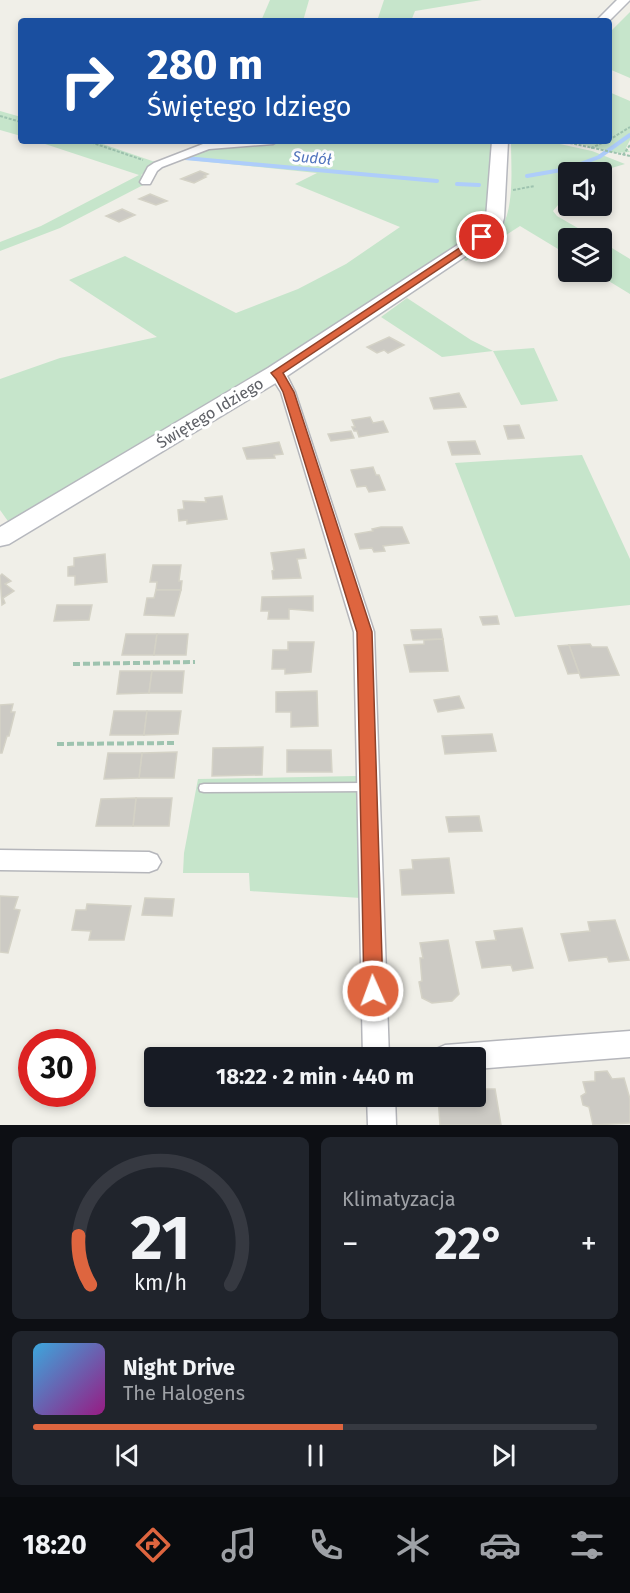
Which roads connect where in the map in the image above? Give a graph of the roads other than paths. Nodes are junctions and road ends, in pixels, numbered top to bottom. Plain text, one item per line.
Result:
1 (624, 0) edge
2 (605, 18) edge
3 (233, 144) edge
4 (501, 144) edge
5 (146, 182) dead end
6 (276, 373) junction
7 (0, 538) edge
8 (367, 787) junction
9 (204, 788) dead end
10 (0, 860) edge
11 (149, 862) dead end
12 (630, 1044) edge
13 (376, 1047) edge
14 (486, 1055) edge
15 (381, 1107) edge
16 (382, 1125) edge

1 - 2 street
3 - 5 street
4 - 6 street, Świętego Idziego
6 - 7 street, Świętego Idziego
6 - 8 street
8 - 9 lane
8 - 13 street
10 - 11 street
12 - 14 street
15 - 16 street

